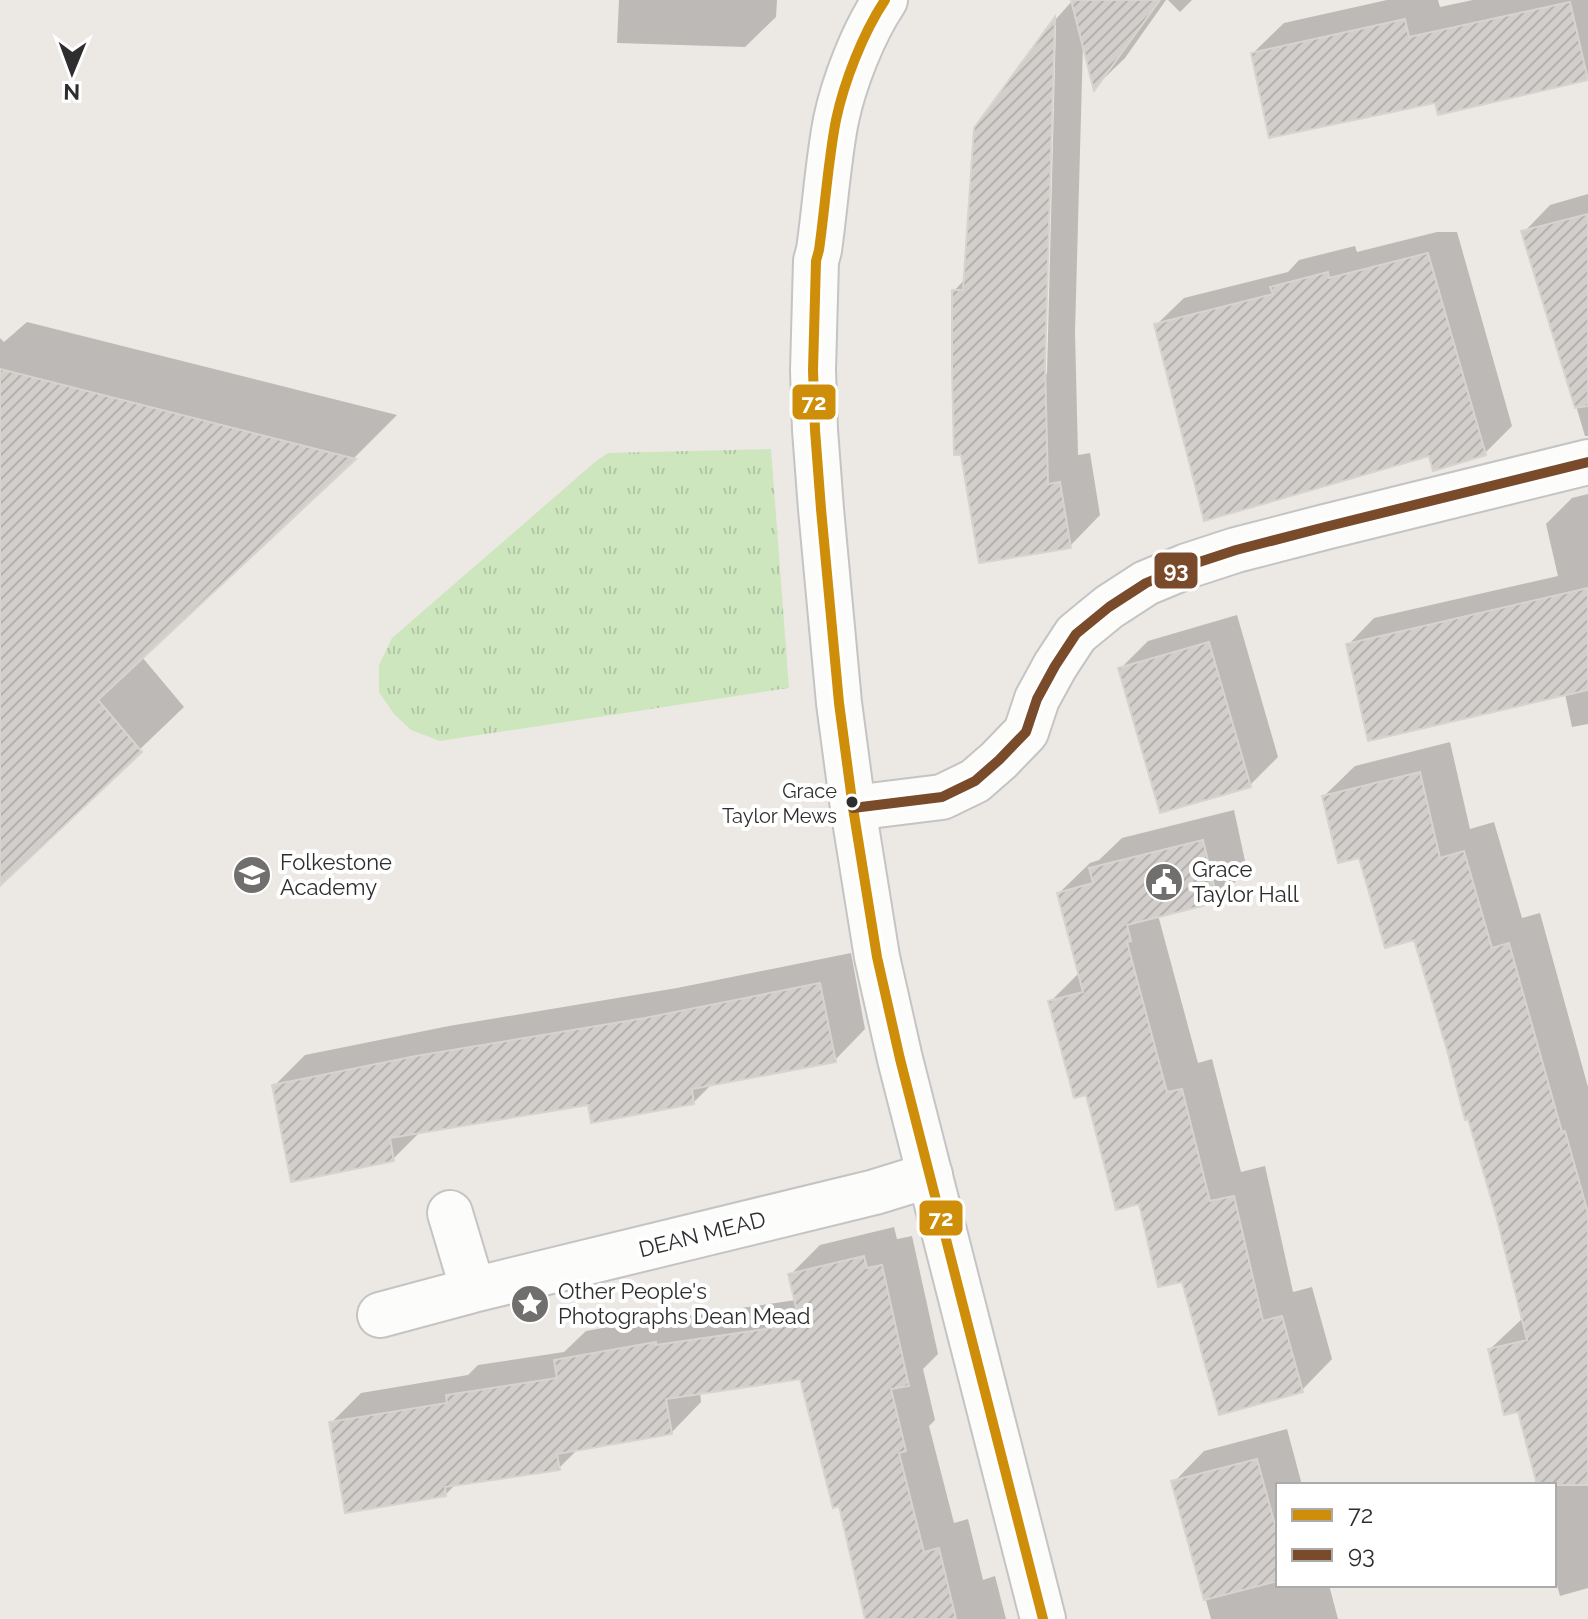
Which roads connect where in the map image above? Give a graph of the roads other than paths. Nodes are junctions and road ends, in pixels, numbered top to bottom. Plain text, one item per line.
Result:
1 (885, 0) edge
2 (1588, 462) edge
3 (853, 808) junction
4 (930, 1175) junction
5 (450, 1213) dead end
6 (473, 1290) junction
7 (380, 1315) dead end
8 (1043, 1619) edge

1 - 3 street
2 - 3 street
3 - 4 street
4 - 6 street, DEAN MEAD
4 - 8 street
5 - 6 street
6 - 7 street, DEAN MEAD

